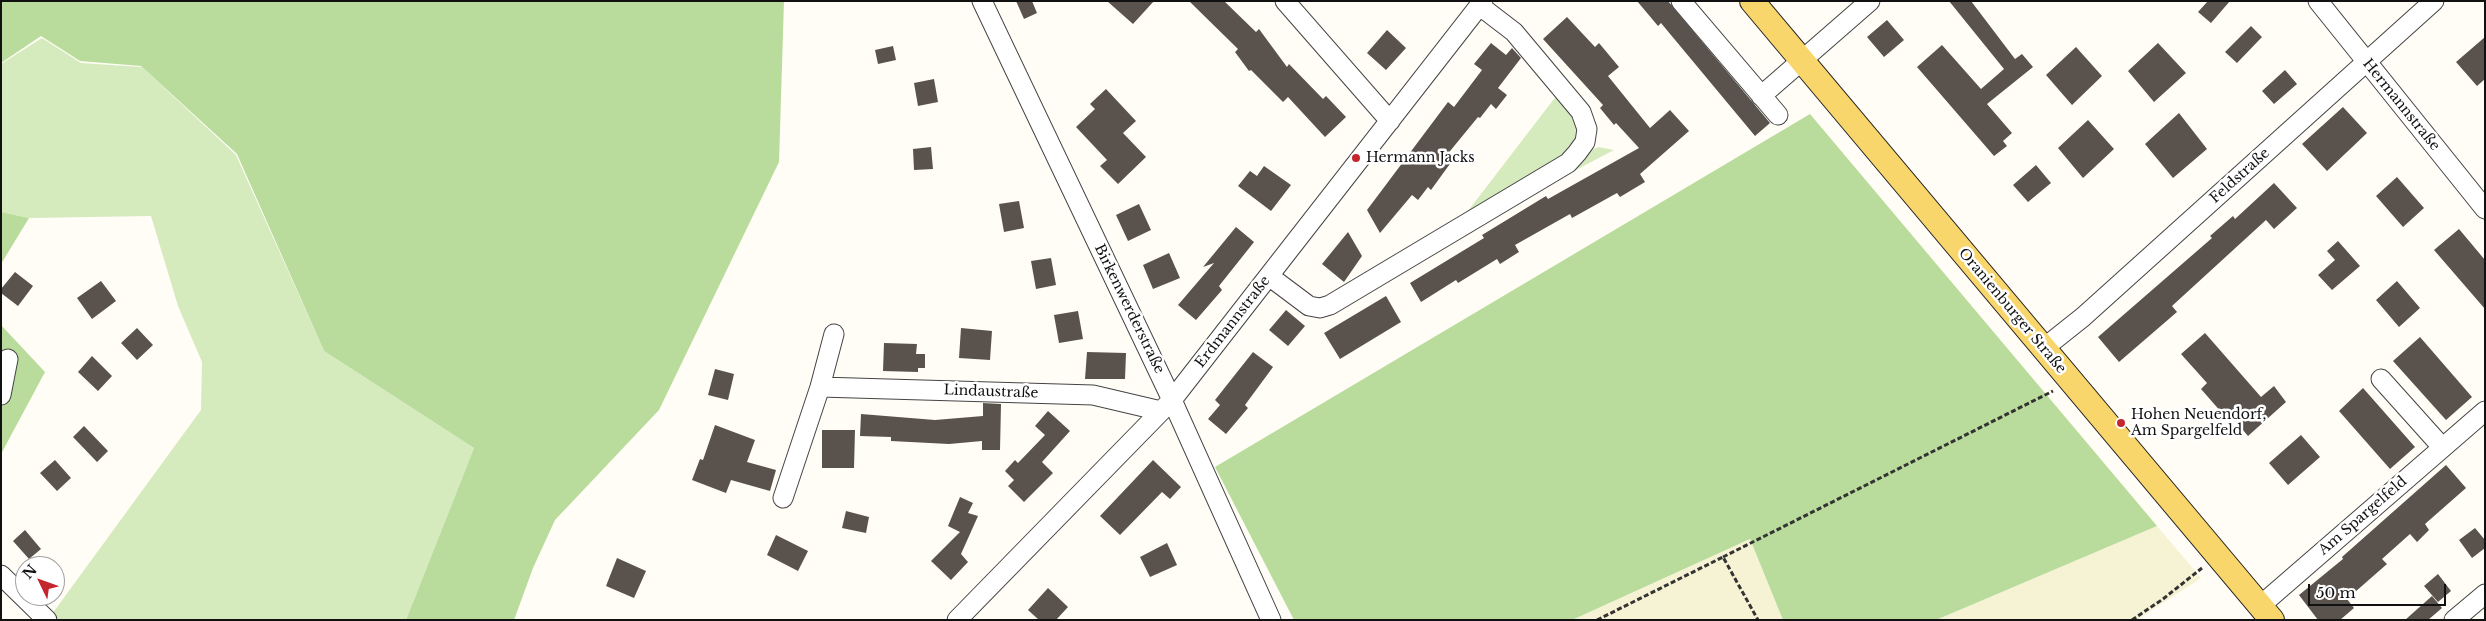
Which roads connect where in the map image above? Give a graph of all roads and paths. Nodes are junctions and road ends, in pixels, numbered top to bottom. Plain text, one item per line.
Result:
1 (982, 1) edge
2 (1285, 1) edge
3 (1681, 1) edge
4 (1752, 1) edge
5 (1870, 1) edge
6 (2318, 1) edge
7 (2434, 1) edge
8 (1482, 4) edge
9 (1803, 61) junction
10 (2366, 62) junction
11 (1762, 96) junction
12 (1778, 115) dead end
13 (1390, 121) junction
14 (2485, 209) edge
15 (1270, 276) junction
16 (834, 334) dead end
17 (2044, 348) junction
18 (8, 359) dead end
19 (2068, 378) junction
20 (2380, 379) dead end
21 (820, 387) junction
22 (1, 395) edge
23 (1167, 406) junction
24 (2485, 410) edge
25 (2442, 447) junction
26 (783, 498) dead end
27 (2218, 556) junction
28 (1723, 557) junction
29 (1, 575) edge
30 (2485, 594) edge
31 (2266, 613) edge
32 (47, 620) edge
33 (957, 620) edge
34 (1271, 620) edge
35 (1597, 620) edge
36 (1758, 620) edge
37 (2132, 620) edge
38 (2454, 620) edge

1 - 23 street, Birkenwerderstraße
2 - 13 street
3 - 11 street
4 - 9 main road, Oranienburger Straße
5 - 9 street
6 - 10 street, Hermannstraße
7 - 10 street, Feldstraße
8 - 13 street, Erdmannstraße
8 - 15 street
9 - 11 street
9 - 17 main road, Oranienburger Straße
10 - 14 street, Hermannstraße
10 - 17 street, Feldstraße
11 - 12 street
13 - 15 street, Erdmannstraße
15 - 23 street, Erdmannstraße
16 - 21 street
17 - 19 main road, Oranienburger Straße
18 - 22 street
19 - 27 main road, Oranienburger Straße
19 - 28 path
20 - 25 street
21 - 23 street, Lindaustraße
21 - 26 street
23 - 33 street, Erdmannstraße
23 - 34 street, Birkenwerderstraße
24 - 25 street, Am Spargelfeld
25 - 31 street, Am Spargelfeld
27 - 31 main road, Oranienburger Straße
27 - 37 path
28 - 35 path
28 - 36 path
29 - 32 street
30 - 38 street

